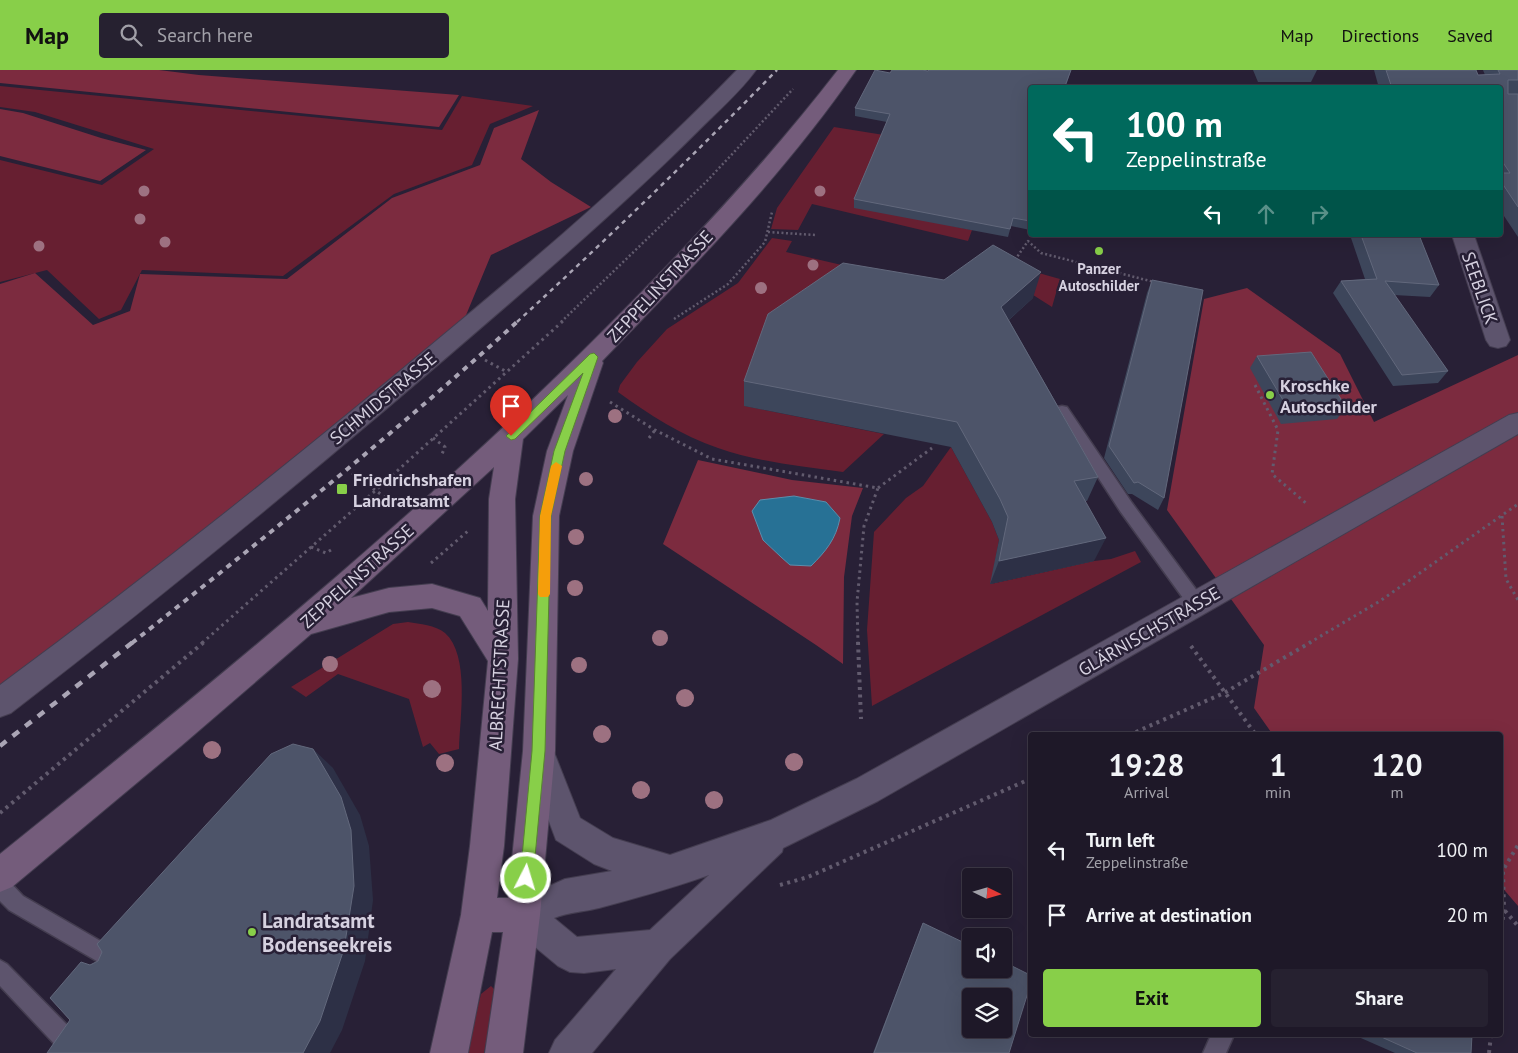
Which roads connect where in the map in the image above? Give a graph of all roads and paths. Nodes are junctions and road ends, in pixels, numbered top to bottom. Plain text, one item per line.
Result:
1 (747, 70) edge
2 (847, 70) edge
3 (798, 84) dead end
4 (768, 232) dead end
5 (815, 235) dead end
6 (1464, 237) edge
7 (1015, 261) edge
8 (1162, 284) edge
9 (1498, 340) dead end
10 (594, 357) junction
11 (485, 360) dead end
12 (507, 372) junction
13 (1255, 385) dead end
14 (604, 398) dead end
15 (1062, 410) edge
16 (1518, 422) edge
17 (655, 430) junction
18 (511, 436) junction
19 (433, 438) junction
20 (649, 438) dead end
21 (932, 448) edge
22 (436, 459) dead end
23 (352, 473) dead end
24 (878, 488) junction
25 (375, 490) junction
26 (397, 495) dead end
27 (390, 501) junction
28 (1518, 504) edge
29 (383, 507) dead end
30 (1502, 515) junction
31 (1334, 526) junction
32 (342, 542) dead end
33 (311, 547) junction
34 (1518, 600) edge
35 (1197, 604) junction
36 (1172, 618) junction
37 (304, 623) junction
38 (503, 659) junction
39 (1224, 693) junction
40 (0, 703) edge
41 (862, 719) dead end
42 (1137, 732) edge
43 (1254, 732) edge
44 (539, 751) junction
45 (1028, 780) edge
46 (0, 813) edge
47 (777, 834) junction
48 (1518, 845) edge
49 (1503, 870) edge
50 (670, 872) junction
51 (0, 875) edge
52 (0, 886) edge
53 (775, 886) dead end
54 (1503, 907) edge
55 (478, 915) junction
56 (523, 915) junction
57 (1518, 926) edge
58 (658, 947) junction
59 (122, 965) edge
60 (0, 971) edge
61 (1222, 1037) edge
62 (1491, 1037) edge
63 (70, 1044) edge
64 (449, 1053) edge
65 (504, 1053) edge
66 (568, 1053) edge
67 (1214, 1053) edge
68 (1489, 1053) edge

1 - 40 street, SCHMIDSTRASSE
2 - 10 main road, ZEPPELINSTRASSE
3 - 12 path
4 - 5 path
6 - 9 street, SEEBLICK
7 - 8 path
10 - 18 main road, ZEPPELINSTRASSE
10 - 44 main road
11 - 12 path
12 - 19 path
13 - 31 path
14 - 17 path
15 - 35 lane
16 - 31 street, GLÄRNISCHSTRASSE
17 - 20 path
17 - 24 path
18 - 37 main road, ZEPPELINSTRASSE
18 - 38 main road, ALBRECHTSTRASSE
19 - 22 path
19 - 25 path
21 - 24 path
23 - 25 path
24 - 41 path
25 - 27 path
25 - 33 path
26 - 27 path
27 - 29 path
28 - 30 path
30 - 34 path
30 - 39 path
31 - 35 street, GLÄRNISCHSTRASSE
32 - 33 path
33 - 46 path
35 - 36 street, GLÄRNISCHSTRASSE
36 - 39 path
36 - 47 street, GLÄRNISCHSTRASSE
37 - 38 main road
37 - 51 main road, ZEPPELINSTRASSE
38 - 55 main road, ALBRECHTSTRASSE
39 - 42 path
39 - 43 path
44 - 50 street
44 - 56 main road
45 - 53 path
47 - 50 street, GLÄRNISCHSTRASSE
47 - 58 street, GLÄRNISCHSTRASSE
48 - 49 path
50 - 56 street, GLÄRNISCHSTRASSE
52 - 59 lane
54 - 57 path
55 - 56 main road
55 - 64 main road, ALBRECHTSTRASSE
56 - 58 street
56 - 65 main road
58 - 66 street, GLÄRNISCHSTRASSE
60 - 63 lane
61 - 67 lane
62 - 68 path

